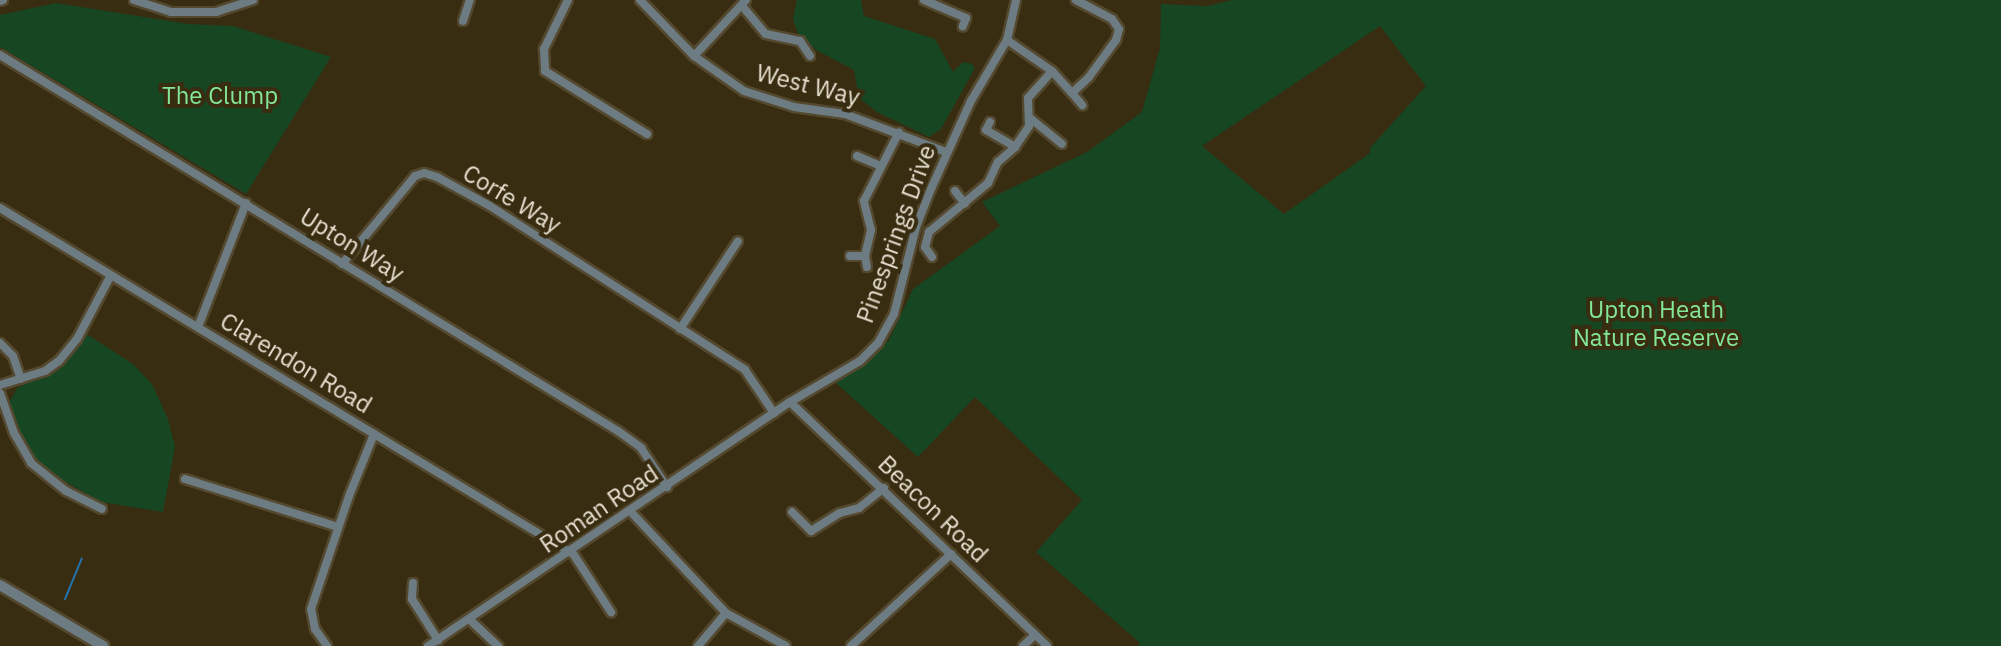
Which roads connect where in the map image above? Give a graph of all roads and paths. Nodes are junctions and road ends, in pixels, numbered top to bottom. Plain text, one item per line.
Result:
1 (134, 0) edge
2 (253, 0) edge
3 (470, 0) edge
4 (568, 0) edge
5 (640, 0) edge
6 (924, 0) edge
7 (1016, 0) edge
8 (1081, 1) edge
9 (744, 3) edge
10 (966, 18) dead end
11 (464, 20) dead end
12 (1007, 40) junction
13 (0, 55) edge
14 (694, 56) junction
15 (810, 56) dead end
16 (1052, 71) junction
17 (1072, 93) junction
18 (1082, 105) dead end
19 (1030, 118) junction
20 (990, 122) dead end
21 (899, 132) junction
22 (647, 134) dead end
23 (1062, 144) dead end
24 (1015, 147) junction
25 (946, 152) junction
26 (857, 156) dead end
27 (881, 166) junction
28 (955, 191) dead end
29 (246, 203) junction
30 (965, 204) junction
31 (0, 208) edge
32 (738, 241) dead end
33 (850, 256) dead end
34 (865, 256) junction
35 (932, 257) dead end
36 (342, 264) junction
37 (867, 267) dead end
38 (111, 275) junction
39 (198, 327) junction
40 (680, 329) junction
41 (0, 343) edge
42 (21, 379) junction
43 (0, 385) edge
44 (0, 393) edge
45 (790, 402) junction
46 (774, 413) junction
47 (374, 434) junction
48 (185, 479) dead end
49 (667, 487) junction
50 (884, 488) junction
51 (102, 509) dead end
52 (631, 512) junction
53 (792, 512) dead end
54 (338, 527) junction
55 (571, 552) junction
56 (951, 554) junction
57 (413, 583) dead end
58 (0, 585) edge
59 (611, 612) dead end
60 (726, 613) junction
61 (469, 619) junction
62 (1035, 635) junction
63 (438, 640) junction
64 (103, 646) edge
65 (327, 646) edge
66 (428, 646) edge
67 (498, 646) edge
68 (698, 646) edge
69 (786, 646) edge
70 (851, 646) edge
71 (1023, 646) edge
72 (1047, 646) edge

1 - 2 street
3 - 11 street
4 - 22 street
5 - 14 street, West Way
6 - 10 street
7 - 12 street, Pinesprings Drive
8 - 17 street
9 - 14 street
9 - 15 street
12 - 16 street
12 - 25 street, Pinesprings Drive
13 - 29 street, Upton Way
14 - 21 street, West Way
16 - 17 street
16 - 19 street
17 - 18 street
19 - 23 street
19 - 24 street
20 - 24 street
21 - 25 street, West Way
21 - 27 street
24 - 30 street
25 - 45 street, Pinesprings Drive
26 - 27 street
27 - 34 street
28 - 30 street
29 - 36 street, Upton Way
29 - 39 street
30 - 35 street
31 - 38 street, Clarendon Road
32 - 40 street
33 - 34 street
34 - 37 street
36 - 40 street, Corfe Way
36 - 49 street, Upton Way
38 - 39 street, Clarendon Road
38 - 42 street
39 - 47 street, Clarendon Road
40 - 46 street, Corfe Way
41 - 42 street
42 - 43 street
44 - 51 street
45 - 46 street, Roman Road
45 - 50 street, Beacon Road
46 - 49 street, Roman Road
47 - 54 street
47 - 55 street, Clarendon Road
48 - 54 street
49 - 52 street, Roman Road
50 - 53 street
50 - 56 street, Beacon Road
52 - 55 street, Roman Road
52 - 60 street
54 - 65 street
55 - 59 street
55 - 61 street, Roman Road
56 - 62 street, Beacon Road
56 - 70 street
57 - 63 street
58 - 64 street
60 - 68 street
60 - 69 street
61 - 63 street, Roman Road
61 - 67 street
62 - 71 street
62 - 72 street, Beacon Road
63 - 66 street, Roman Road

